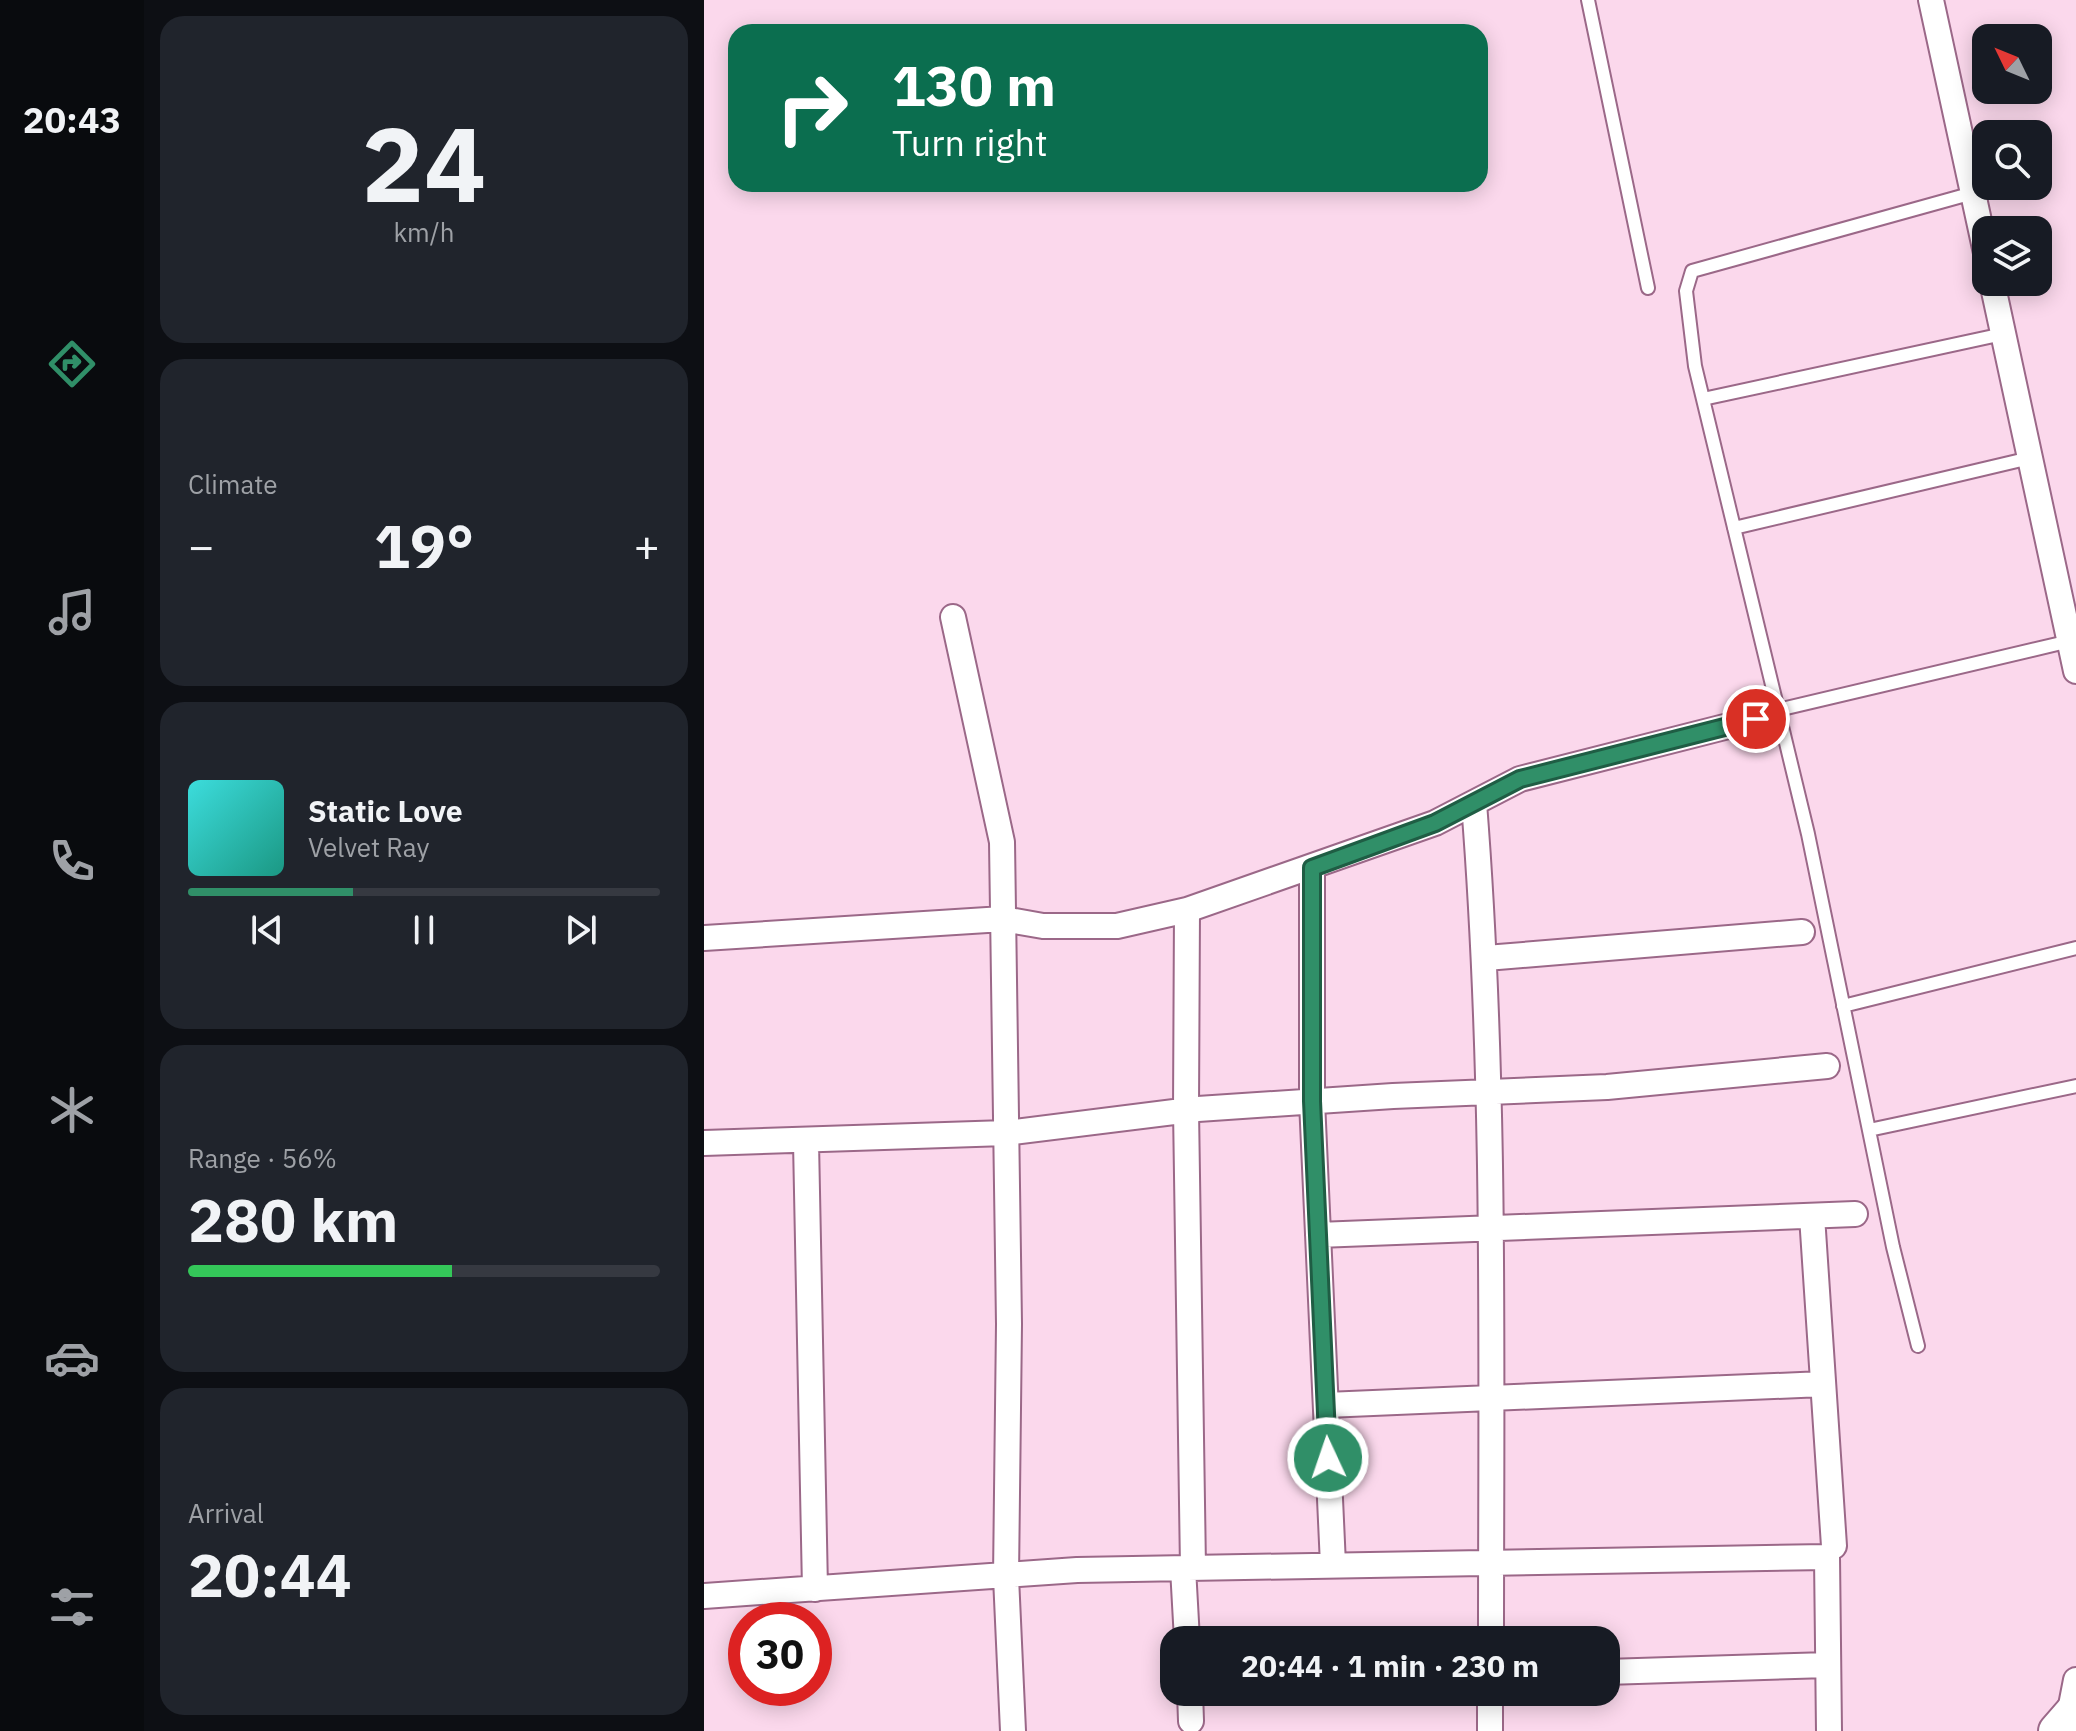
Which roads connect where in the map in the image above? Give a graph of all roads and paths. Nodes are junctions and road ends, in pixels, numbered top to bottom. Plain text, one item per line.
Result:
1 (1588, 0) edge
2 (1931, 0) edge
3 (1972, 188) edge
4 (1972, 193) edge
5 (1648, 288) dead end
6 (1995, 296) edge
7 (2003, 334) junction
8 (1703, 399) junction
9 (2030, 458) junction
10 (1734, 528) junction
11 (953, 617) dead end
12 (2070, 641) junction
13 (2076, 671) edge
14 (1767, 714) junction
15 (1474, 803) junction
16 (1312, 868) junction
17 (1187, 910) junction
18 (1003, 919) junction
19 (1802, 932) dead end
20 (704, 938) edge
21 (2076, 948) edge
22 (1486, 958) junction
23 (1843, 1006) junction
24 (1827, 1066) dead end
25 (2076, 1086) edge
26 (1490, 1092) junction
27 (1312, 1101) junction
28 (1186, 1110) junction
29 (1869, 1130) junction
30 (1006, 1133) junction
31 (806, 1142) junction
32 (704, 1143) edge
33 (1855, 1214) dead end
34 (1812, 1216) junction
35 (1491, 1226) junction
36 (1318, 1235) junction
37 (1918, 1346) dead end
38 (1823, 1384) junction
39 (1490, 1397) junction
40 (1326, 1405) junction
41 (1834, 1546) dead end
42 (1491, 1564) junction
43 (1333, 1565) junction
44 (1188, 1568) junction
45 (1006, 1577) junction
46 (815, 1589) junction
47 (704, 1596) edge
48 (1187, 1626) edge
49 (1491, 1626) edge
50 (1828, 1665) junction
51 (1620, 1672) edge
52 (2076, 1680) edge
53 (1190, 1706) edge
54 (1490, 1706) edge
55 (2067, 1718) edge
56 (1191, 1721) dead end
57 (1013, 1731) edge
58 (1490, 1731) edge
59 (1829, 1731) edge

1 - 5 lane
2 - 3 street
4 - 8 lane
6 - 7 street
7 - 8 lane
7 - 9 street
8 - 10 lane
9 - 10 lane
9 - 12 street
10 - 14 lane
11 - 18 street
12 - 13 street
12 - 14 lane
14 - 15 street
14 - 23 lane
15 - 16 street
15 - 22 street
16 - 17 street
16 - 27 street
17 - 18 street
17 - 28 street
18 - 20 street
18 - 30 street
19 - 22 street
21 - 23 lane
22 - 26 street
23 - 29 lane
24 - 26 street
25 - 29 lane
26 - 27 street
26 - 35 street
27 - 28 street
27 - 36 street
28 - 30 street
28 - 44 street
29 - 37 lane
30 - 31 street
30 - 45 street
31 - 32 street
31 - 46 street
33 - 34 street
34 - 35 street
34 - 38 street
35 - 36 street
35 - 39 street
36 - 40 street
38 - 39 street
38 - 41 street
39 - 40 street
39 - 42 street
40 - 43 street
42 - 43 street
42 - 49 street
42 - 50 street
43 - 44 street
44 - 45 street
44 - 48 street
45 - 46 street
45 - 57 street
46 - 47 street
50 - 51 street
50 - 59 street
52 - 55 street
53 - 56 street
54 - 58 street

